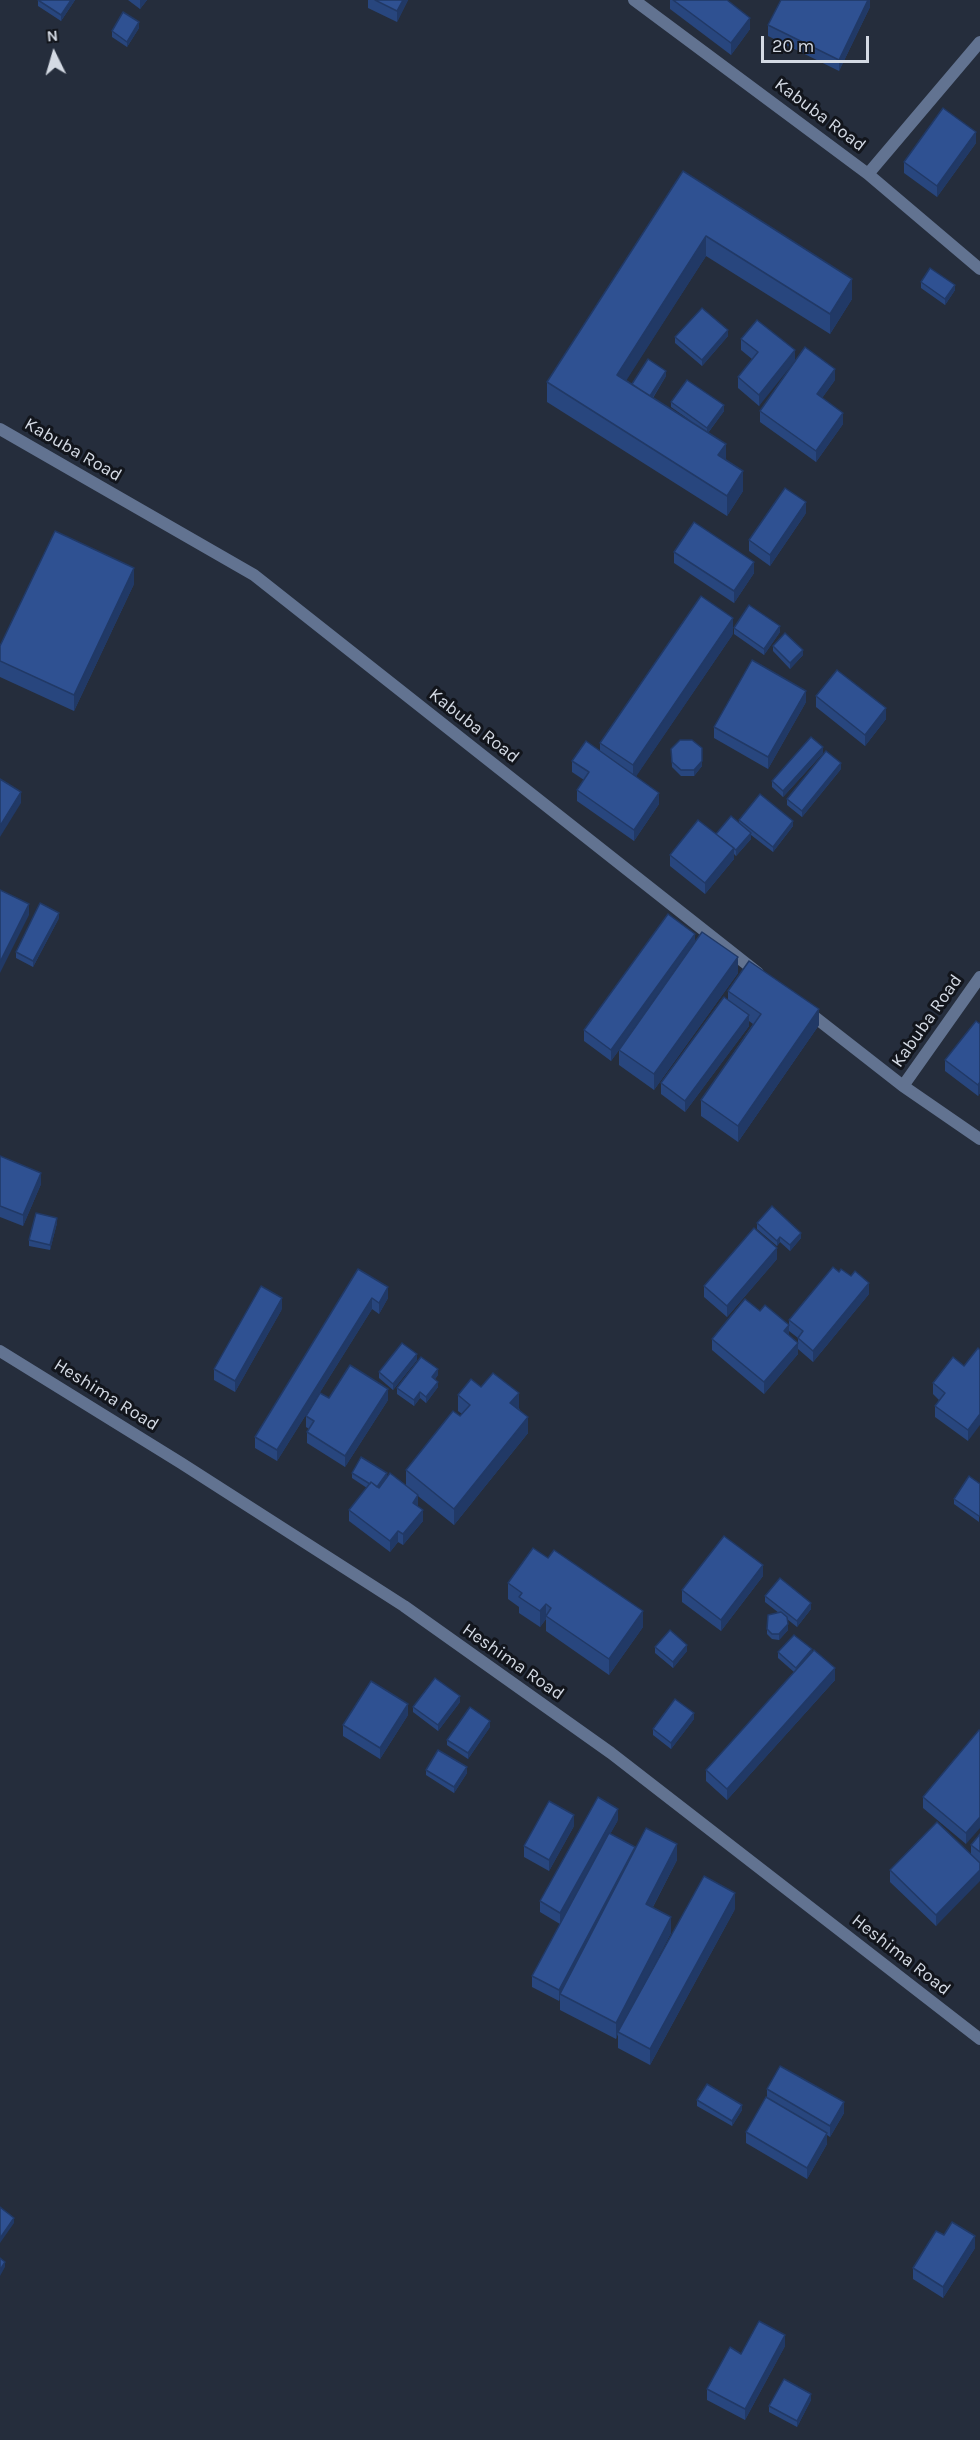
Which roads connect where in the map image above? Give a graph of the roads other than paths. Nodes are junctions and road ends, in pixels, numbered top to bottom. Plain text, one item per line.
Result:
1 (634, 0) edge
2 (980, 42) edge
3 (868, 174) junction
4 (980, 269) edge
5 (0, 429) edge
6 (980, 977) edge
7 (771, 983) edge
8 (799, 1005) edge
9 (903, 1086) junction
10 (980, 1139) edge
11 (0, 1351) edge
12 (980, 2039) edge

1 - 3 street, Kabuba Road
2 - 3 street
3 - 4 street, Kabuba Road
5 - 7 street, Kabuba Road
6 - 9 street, Kabuba Road
8 - 9 street, Kabuba Road
9 - 10 street, Kabuba Road
11 - 12 street, Heshima Road

